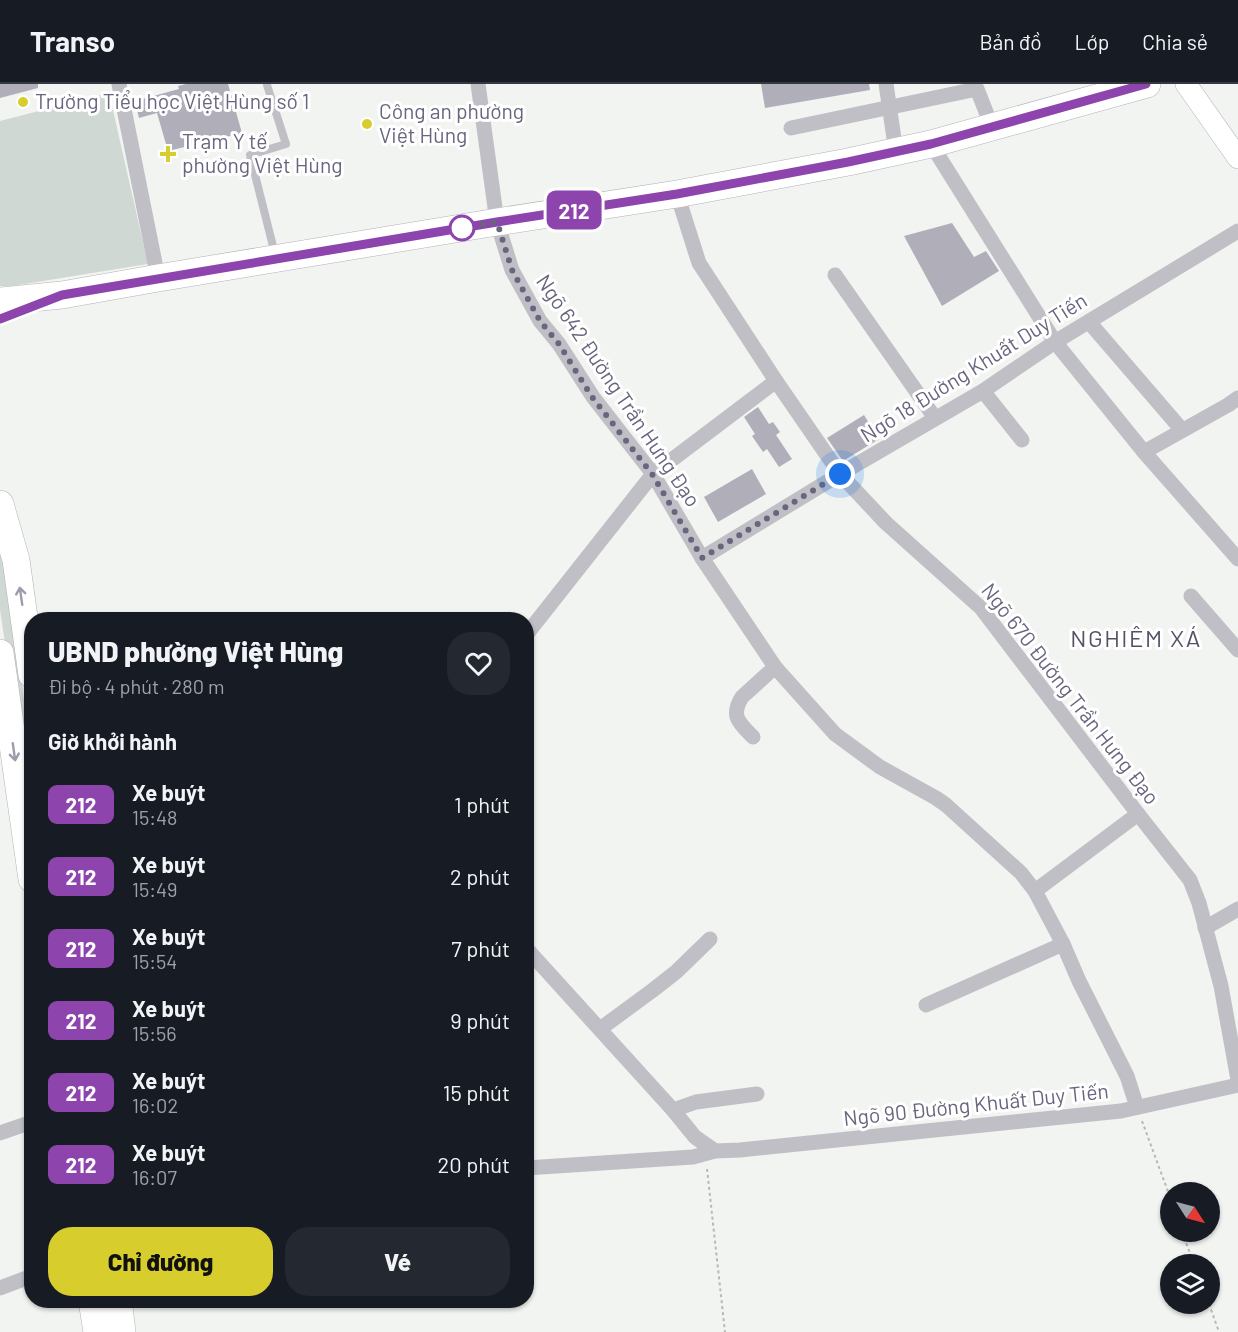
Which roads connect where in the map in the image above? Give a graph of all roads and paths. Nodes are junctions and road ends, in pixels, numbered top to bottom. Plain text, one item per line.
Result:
1 (119, 84) edge
2 (478, 84) edge
3 (886, 84) edge
4 (1146, 84) edge
5 (1186, 84) edge
6 (267, 86) dead end
7 (890, 108) junction
8 (992, 127) junction
9 (791, 128) dead end
10 (931, 144) junction
11 (896, 152) junction
12 (1238, 158) edge
13 (677, 194) junction
14 (497, 222) junction
15 (1238, 231) edge
16 (276, 258) junction
17 (835, 275) dead end
18 (158, 278) junction
19 (62, 295) junction
20 (0, 301) edge
21 (0, 319) edge
22 (1089, 322) junction
23 (1055, 342) junction
24 (776, 381) junction
25 (983, 391) junction
26 (1238, 398) edge
27 (935, 418) junction
28 (1182, 430) junction
29 (1022, 440) dead end
30 (1144, 452) junction
31 (652, 474) junction
32 (840, 474) junction
33 (0, 504) edge
34 (702, 558) junction
35 (1238, 559) edge
36 (1191, 596) dead end
37 (24, 618) edge
38 (534, 625) edge
39 (1238, 650) edge
40 (0, 653) edge
41 (776, 667) junction
42 (753, 737) dead end
43 (1138, 814) junction
44 (24, 822) edge
45 (1035, 891) junction
46 (1238, 909) edge
47 (1205, 927) junction
48 (710, 939) dead end
49 (1064, 944) junction
50 (534, 957) edge
51 (926, 1005) dead end
52 (600, 1029) junction
53 (1238, 1080) edge
54 (1238, 1085) edge
55 (757, 1094) dead end
56 (1137, 1107) junction
57 (673, 1110) junction
58 (24, 1125) edge
59 (0, 1133) edge
60 (710, 1153) junction
61 (534, 1167) edge
62 (1164, 1182) edge
63 (24, 1279) edge
64 (0, 1287) edge
65 (93, 1308) edge
66 (119, 1308) edge
67 (1213, 1314) edge
68 (97, 1332) edge
69 (123, 1332) edge
70 (725, 1332) edge
71 (1219, 1332) edge

1 - 18 street
2 - 14 street, Ngõ 642 Đường Trần Hưng Đạo
3 - 7 street
4 - 8 highway
5 - 12 main road
6 - 16 lane
7 - 8 street
7 - 9 street
7 - 11 street
8 - 10 highway
10 - 11 highway
10 - 23 street
11 - 13 highway
13 - 14 highway
13 - 24 street, Ngõ 670 Đường Trần Hưng Đạo
14 - 16 highway
14 - 31 street, Ngõ 642 Đường Trần Hưng Đạo
15 - 22 street, Ngõ 18 Đường Khuất Duy Tiến
16 - 18 highway
17 - 27 street
18 - 19 highway
19 - 20 highway
19 - 21 highway
22 - 23 street, Ngõ 18 Đường Khuất Duy Tiến
22 - 28 street
23 - 25 street, Ngõ 18 Đường Khuất Duy Tiến
23 - 30 street
24 - 31 street
24 - 32 street, Ngõ 670 Đường Trần Hưng Đạo
25 - 27 street, Ngõ 18 Đường Khuất Duy Tiến
25 - 29 street
26 - 28 street
27 - 32 street, Ngõ 18 Đường Khuất Duy Tiến
28 - 30 street
30 - 35 street
31 - 34 street, Ngõ 642 Đường Trần Hưng Đạo
31 - 38 street
32 - 34 street, Ngõ 18 Đường Khuất Duy Tiến
32 - 43 street, Ngõ 670 Đường Trần Hưng Đạo
37 -> 33 highway
34 - 41 street, Ngõ 642 Đường Trần Hưng Đạo
36 - 39 street
40 -> 44 highway
41 - 42 street
41 - 45 street, Ngõ 642 Đường Trần Hưng Đạo
43 - 45 street
43 - 47 street, Ngõ 670 Đường Trần Hưng Đạo
45 - 49 street, Ngõ 642 Đường Trần Hưng Đạo
46 - 47 street
47 - 53 street, Ngõ 670 Đường Trần Hưng Đạo
48 - 52 street
49 - 51 street
49 - 56 street, Ngõ 642 Đường Trần Hưng Đạo
50 - 52 street
52 - 57 street
54 - 56 street, Ngõ 90 Đường Khuất Duy Tiến
55 - 57 street
56 - 60 street, Ngõ 90 Đường Khuất Duy Tiến
56 - 62 path
57 - 60 street
58 - 59 street
60 - 61 street, Ngõ 90 Đường Khuất Duy Tiến
60 - 70 path
63 - 64 street
65 - 68 highway
66 - 69 highway
67 - 71 path

